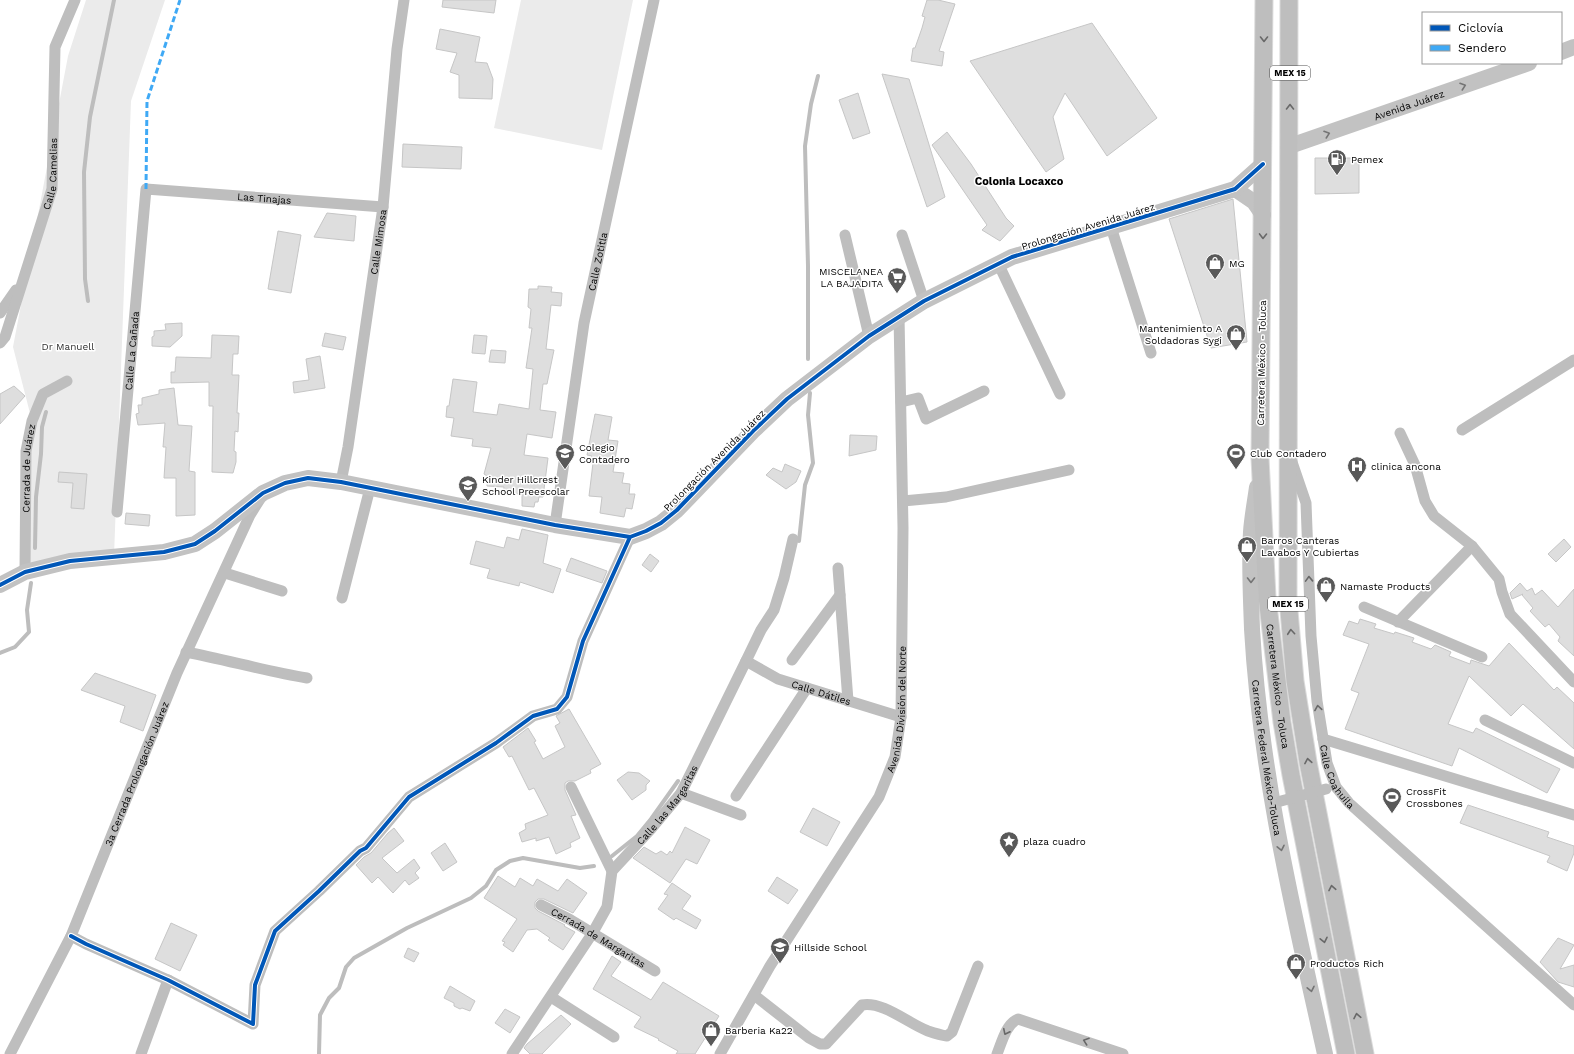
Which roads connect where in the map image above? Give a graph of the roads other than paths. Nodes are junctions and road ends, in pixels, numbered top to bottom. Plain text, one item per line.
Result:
1 (75, 0) edge
2 (404, 0) edge
3 (654, 0) edge
4 (1264, 0) edge
5 (1289, 0) edge
6 (1574, 47) edge
7 (1562, 52) edge
8 (1526, 64) edge
9 (1290, 146) junction
10 (1263, 164) junction
11 (146, 189) joint
12 (1235, 189) junction
13 (383, 207) junction
14 (1263, 215) junction
15 (1110, 227) junction
16 (845, 235) dead end
17 (902, 235) dead end
18 (1000, 269) junction
19 (23, 280) junction
20 (924, 301) junction
21 (0, 313) edge
22 (899, 316) junction
23 (869, 336) junction
24 (0, 343) edge
25 (1151, 353) dead end
26 (1574, 360) edge
27 (67, 381) dead end
28 (984, 391) dead end
29 (1060, 394) dead end
30 (901, 402) junction
31 (1462, 430) dead end
32 (1400, 433) dead end
33 (1288, 452) junction
34 (1260, 458) junction
35 (1069, 470) dead end
36 (341, 482) junction
37 (370, 488) junction
38 (263, 493) junction
39 (902, 501) junction
40 (117, 512) dead end
41 (555, 525) junction
42 (630, 537) junction
43 (793, 539) dead end
44 (1472, 546) junction
45 (838, 568) dead end
46 (25, 572) junction
47 (225, 573) junction
48 (0, 585) edge
49 (282, 591) dead end
50 (840, 596) junction
51 (342, 598) dead end
52 (1364, 607) dead end
53 (1398, 622) junction
54 (186, 652) junction
55 (1482, 657) dead end
56 (792, 660) dead end
57 (746, 661) junction
58 (307, 678) dead end
59 (1574, 682) edge
60 (806, 688) junction
61 (848, 701) junction
62 (901, 716) junction
63 (1485, 720) dead end
64 (1323, 740) junction
65 (1574, 764) edge
66 (571, 788) dead end
67 (1331, 788) junction
68 (681, 793) junction
69 (736, 796) dead end
70 (1277, 802) junction
71 (741, 814) dead end
72 (1574, 815) edge
73 (612, 871) junction
74 (541, 905) dead end
75 (592, 934) junction
76 (71, 936) junction
77 (978, 966) dead end
78 (655, 971) dead end
79 (168, 980) junction
80 (754, 995) junction
81 (551, 997) junction
82 (1574, 1005) edge
83 (614, 1037) dead end
84 (10, 1054) edge
85 (141, 1054) edge
86 (512, 1054) edge
87 (720, 1054) edge
88 (997, 1054) edge
89 (1123, 1054) edge
90 (1325, 1054) edge
91 (1346, 1054) edge
92 (1365, 1054) edge

1 - 19 street, Calle Camelias
2 - 13 street, Calle Mimosa
3 - 41 street, Calle Zotitla
4 -> 10 main road, Carretera México - Toluca / MEX 15
9 -> 5 main road, Carretera México - Toluca / MEX 15
6 - 7 street
9 -> 8 street, Avenida Juárez
9 - 33 main road, Carretera México - Toluca / MEX 15
10 - 12 street, Prolongación Avenida Juárez
10 - 14 main road, Carretera México - Toluca / MEX 15
11 - 13 street, Las Tinajas
11 - 40 street, Calle La Cañada
12 - 14 street
12 - 15 street, Prolongación Avenida Juárez
13 - 36 street, Calle Mimosa
14 -> 34 main road, Carretera México - Toluca / MEX 15
15 - 18 street, Prolongación Avenida Juárez
15 - 25 street
16 - 23 street
17 - 20 street
18 - 20 street, Prolongación Avenida Juárez
18 - 29 street
19 - 21 street
19 - 24 street, Calle Camelias
20 - 22 street, Prolongación Avenida Juárez
22 - 23 street, Prolongación Avenida Juárez
22 - 30 street, Avenida División del Norte
23 - 42 street, Prolongación Avenida Juárez
26 - 31 street
27 - 46 street, Cerrada de Juárez
28 - 30 street
30 - 39 street, Avenida División del Norte
32 - 44 street
64 -> 33 street, Calle Coahuila
92 -> 33 main road, Carretera México - Toluca / MEX 15
34 -> 70 street, Carretera Federal México-Toluca
34 -> 91 main road, Carretera México - Toluca / MEX 15
35 - 39 street
36 - 37 street
36 - 38 street
37 - 41 street
37 - 51 street
38 - 46 street
38 - 47 street, 3a Cerrada Prolongación Juárez
39 - 62 street, Avenida División del Norte
41 - 42 street
42 - 79 street
43 - 57 street, Calle las Margaritas
44 - 53 street
44 - 59 street
45 - 50 street
46 - 48 street
47 - 49 street
47 - 54 street, 3a Cerrada Prolongación Juárez
50 - 56 street
50 - 61 street
52 - 53 street
53 - 55 street
54 - 58 street
54 - 76 street, 3a Cerrada Prolongación Juárez
57 - 60 street, Calle Dátiles
57 - 68 street, Calle las Margaritas
60 - 61 street, Calle Dátiles
60 - 69 street
61 - 62 street, Calle Dátiles
62 - 80 street, Avenida División del Norte
63 - 65 street
64 - 67 street, Calle Coahuila
64 - 72 street
66 - 73 street
67 - 70 street, bridge
67 - 82 street, Calle Coahuila
68 - 71 street
68 - 73 street, Calle las Margaritas
70 -> 90 street, Carretera Federal México-Toluca
73 - 75 street
74 - 75 street, Cerrada de Margaritas
75 - 78 street, Cerrada de Margaritas
75 - 81 street
76 - 79 street
76 - 84 street, 3a Cerrada Prolongación Juárez
77 - 80 street
79 - 85 street
80 - 87 street, Avenida División del Norte
81 - 83 street
81 - 86 street
89 -> 88 street

